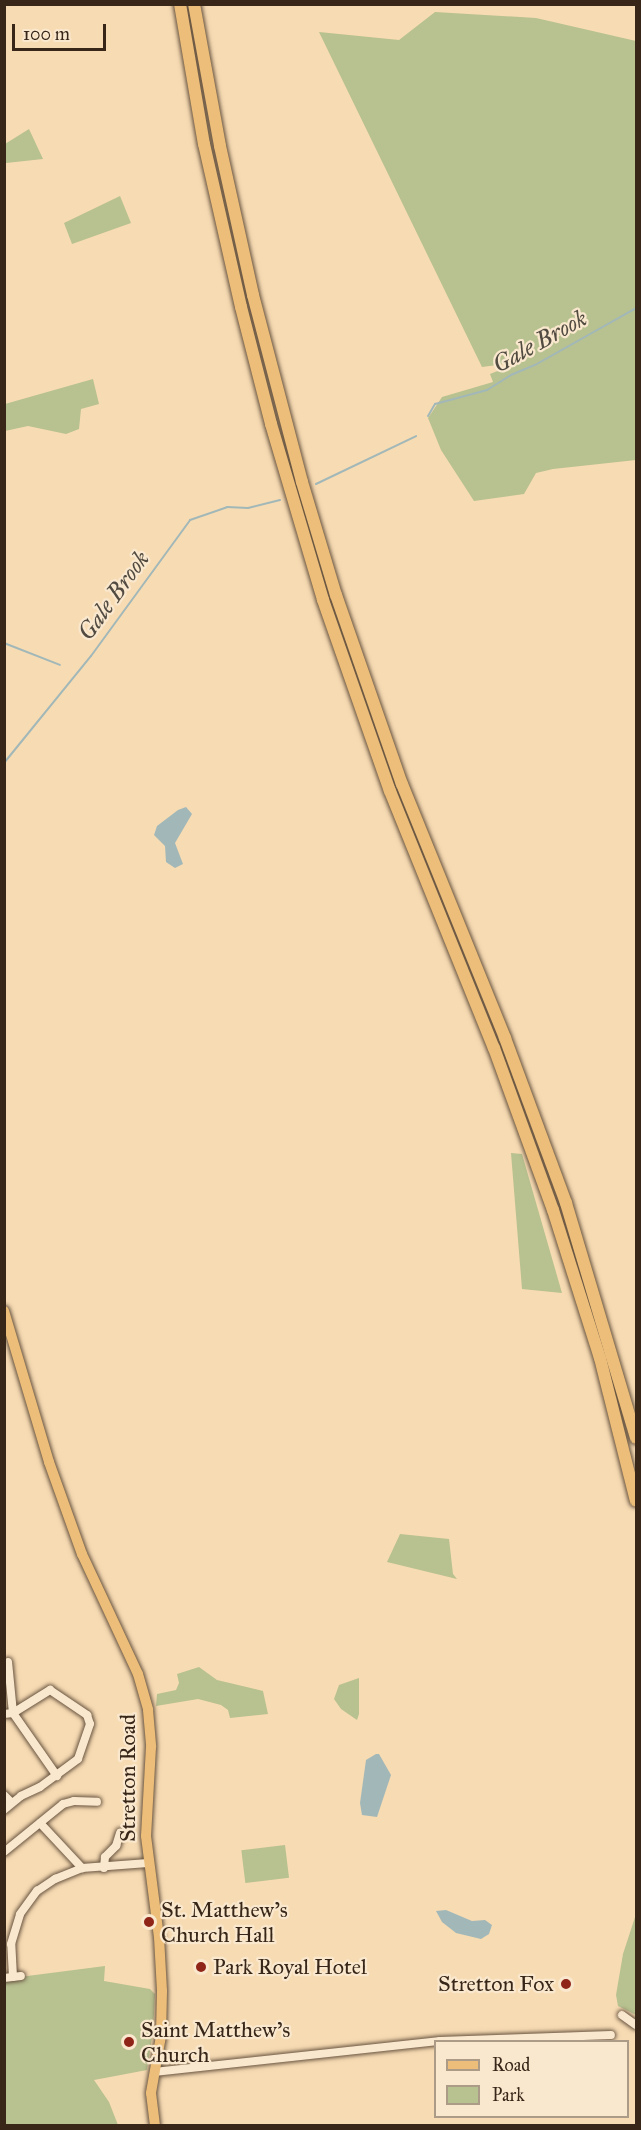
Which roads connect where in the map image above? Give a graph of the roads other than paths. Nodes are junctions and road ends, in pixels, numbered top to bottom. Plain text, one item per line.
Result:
1 (180, 4) edge
2 (194, 4) edge
3 (4, 1311) edge
4 (636, 1438) edge
5 (636, 1501) edge
6 (21, 1669) dead end
7 (9, 1713) edge
8 (57, 1776) junction
9 (84, 1790) dead end
10 (4, 1795) edge
11 (82, 1800) junction
12 (11, 1802) junction
13 (97, 1802) dead end
14 (4, 1810) edge
15 (40, 1823) junction
16 (120, 1833) dead end
17 (4, 1852) edge
18 (148, 1863) junction
19 (82, 1868) junction
20 (104, 1868) junction
21 (4, 1926) edge
22 (15, 1929) junction
23 (13, 1977) edge
24 (622, 2015) dead end
25 (636, 2025) edge
26 (611, 2035) dead end
27 (468, 2040) edge
28 (434, 2042) edge
29 (154, 2072) junction
30 (155, 2126) edge

1 - 5 highway
2 - 4 highway
3 - 18 main road, Stretton Road
6 - 7 street
7 - 8 street
7 - 8 street
8 - 12 street
9 - 11 street
10 - 12 street
11 - 13 street
11 - 15 street
12 - 14 street
15 - 17 street
15 - 19 street
16 - 20 street
18 - 20 street
18 - 29 main road, Stretton Road
19 - 20 street
19 - 22 street
21 - 22 street
22 - 23 street
24 - 25 street
26 - 27 street
28 - 29 street
29 - 30 main road, Stretton Road

